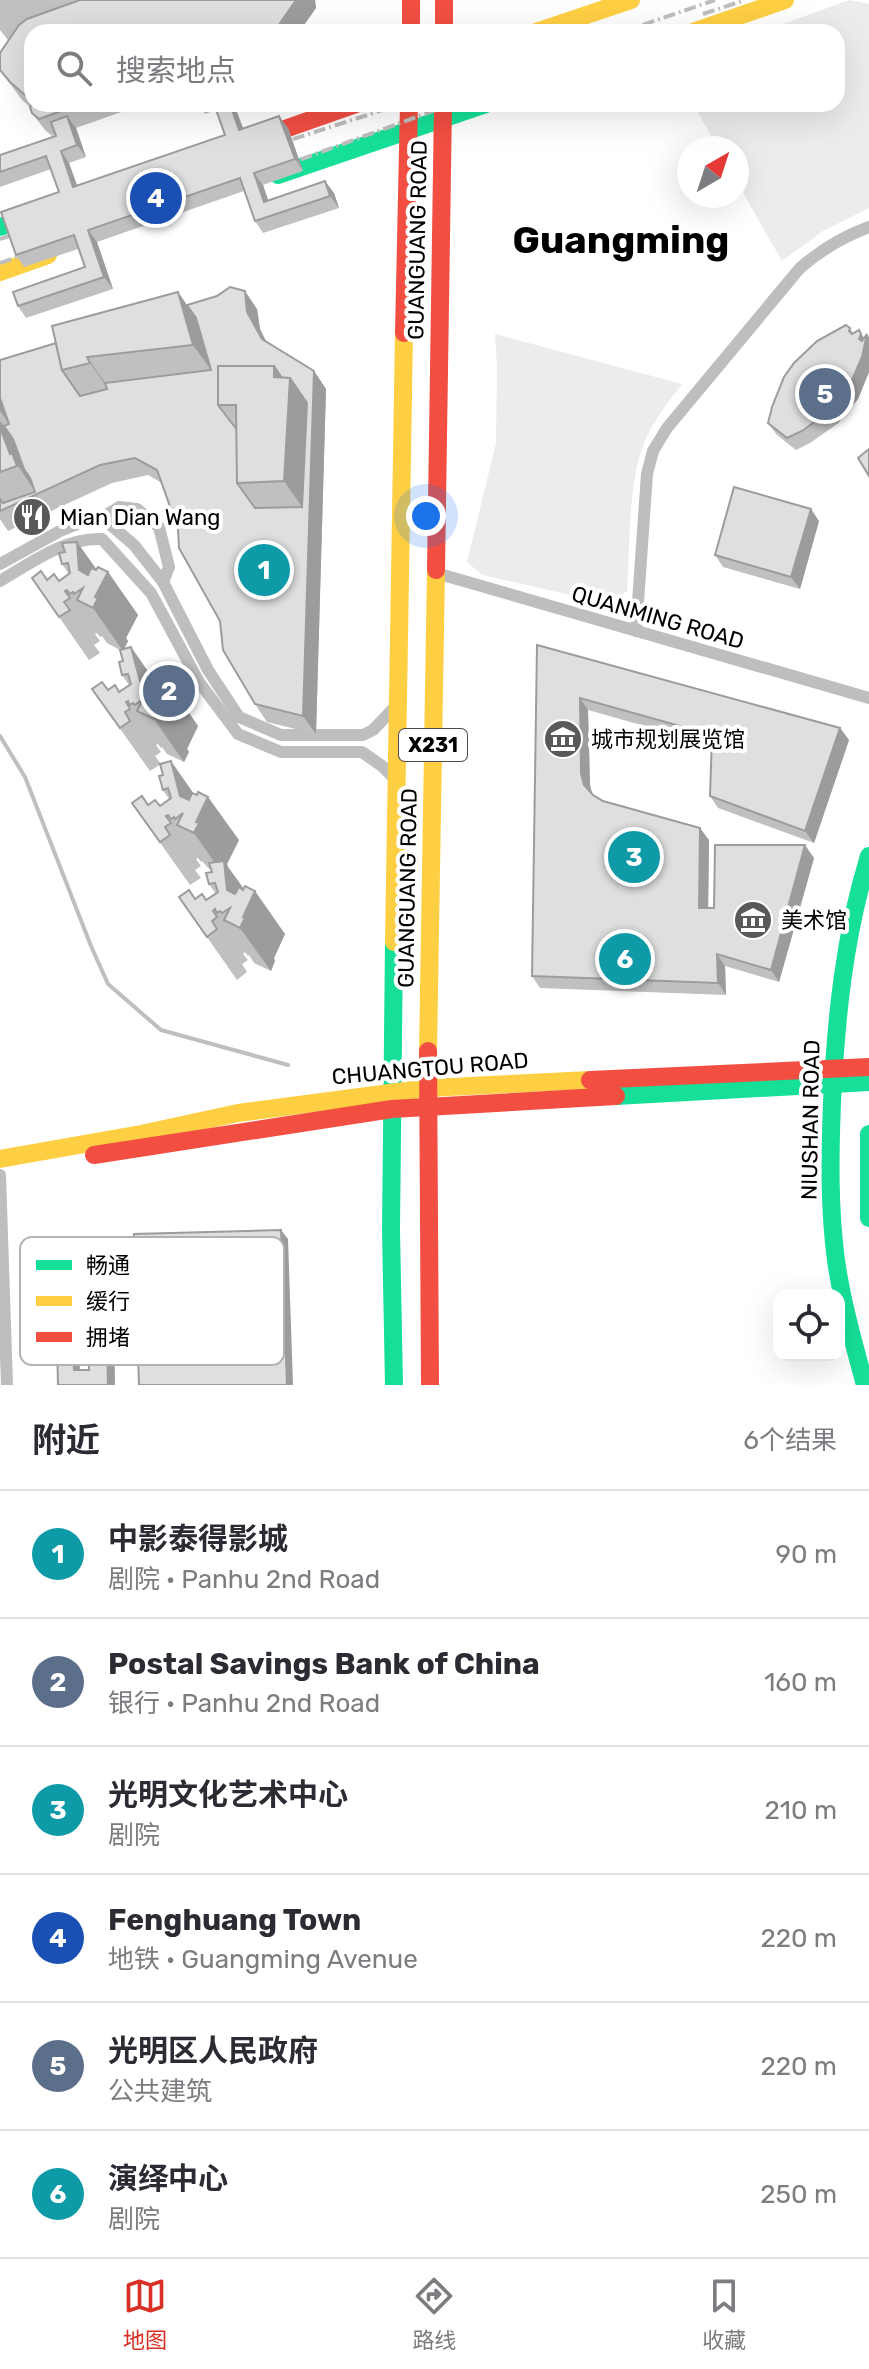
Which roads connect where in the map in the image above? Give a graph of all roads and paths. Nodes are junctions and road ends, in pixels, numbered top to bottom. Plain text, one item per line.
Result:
1 (411, 0) edge
2 (444, 0) edge
3 (631, 0) edge
4 (785, 0) edge
5 (411, 24) edge
6 (444, 24) edge
7 (560, 24) edge
8 (716, 24) edge
9 (334, 112) edge
10 (409, 112) edge
11 (442, 112) edge
12 (409, 131) junction
13 (252, 141) edge
14 (267, 179) edge
15 (45, 212) edge
16 (0, 227) edge
17 (869, 227) edge
18 (59, 251) edge
19 (0, 272) edge
20 (97, 521) junction
21 (0, 564) edge
22 (436, 573) junction
23 (4, 579) edge
24 (163, 582) junction
25 (636, 631) junction
26 (869, 698) edge
27 (397, 705) junction
28 (396, 780) junction
29 (869, 856) edge
30 (869, 1067) edge
31 (833, 1076) junction
32 (869, 1082) edge
33 (428, 1088) junction
34 (392, 1100) junction
35 (428, 1107) junction
36 (869, 1134) edge
37 (0, 1159) edge
38 (0, 1173) edge
39 (869, 1218) edge
40 (7, 1385) edge
41 (394, 1385) edge
42 (430, 1385) edge
43 (865, 1385) edge

1 - 5 main road
2 - 6 main road
3 - 7 main road
4 - 8 main road
9 - 13 main road
10 - 12 main road, X231
11 - 12 main road
11 - 22 main road, GUANGUANG ROAD / X231
12 - 14 main road
12 - 27 main road, GUANGUANG ROAD / X231
15 - 16 main road
17 - 25 street
18 - 19 main road
20 - 21 street
20 - 24 street
20 - 24 street
22 - 25 street, QUANMING ROAD
22 - 33 main road, GUANGUANG ROAD / X231
23 - 28 street
24 - 27 street
25 - 26 street, QUANMING ROAD
27 - 28 main road, GUANGUANG ROAD / X231
28 - 34 main road, GUANGUANG ROAD / X231
29 - 31 main road, NIUSHAN ROAD
30 - 31 main road, CHUANGTOU ROAD
31 - 32 main road, CHUANGTOU ROAD
31 - 33 main road, CHUANGTOU ROAD
31 - 35 main road, CHUANGTOU ROAD
31 - 43 main road, NIUSHAN ROAD
33 - 34 main road, CHUANGTOU ROAD
33 - 35 main road, GUANGUANG ROAD / X231
34 - 35 main road, CHUANGTOU ROAD
34 - 37 main road, CHUANGTOU ROAD
34 - 38 main road, CHUANGTOU ROAD
34 - 41 main road, GUANGUANG ROAD / X231
35 - 42 main road, GUANGUANG ROAD / X231
36 - 39 main road
38 - 40 street

